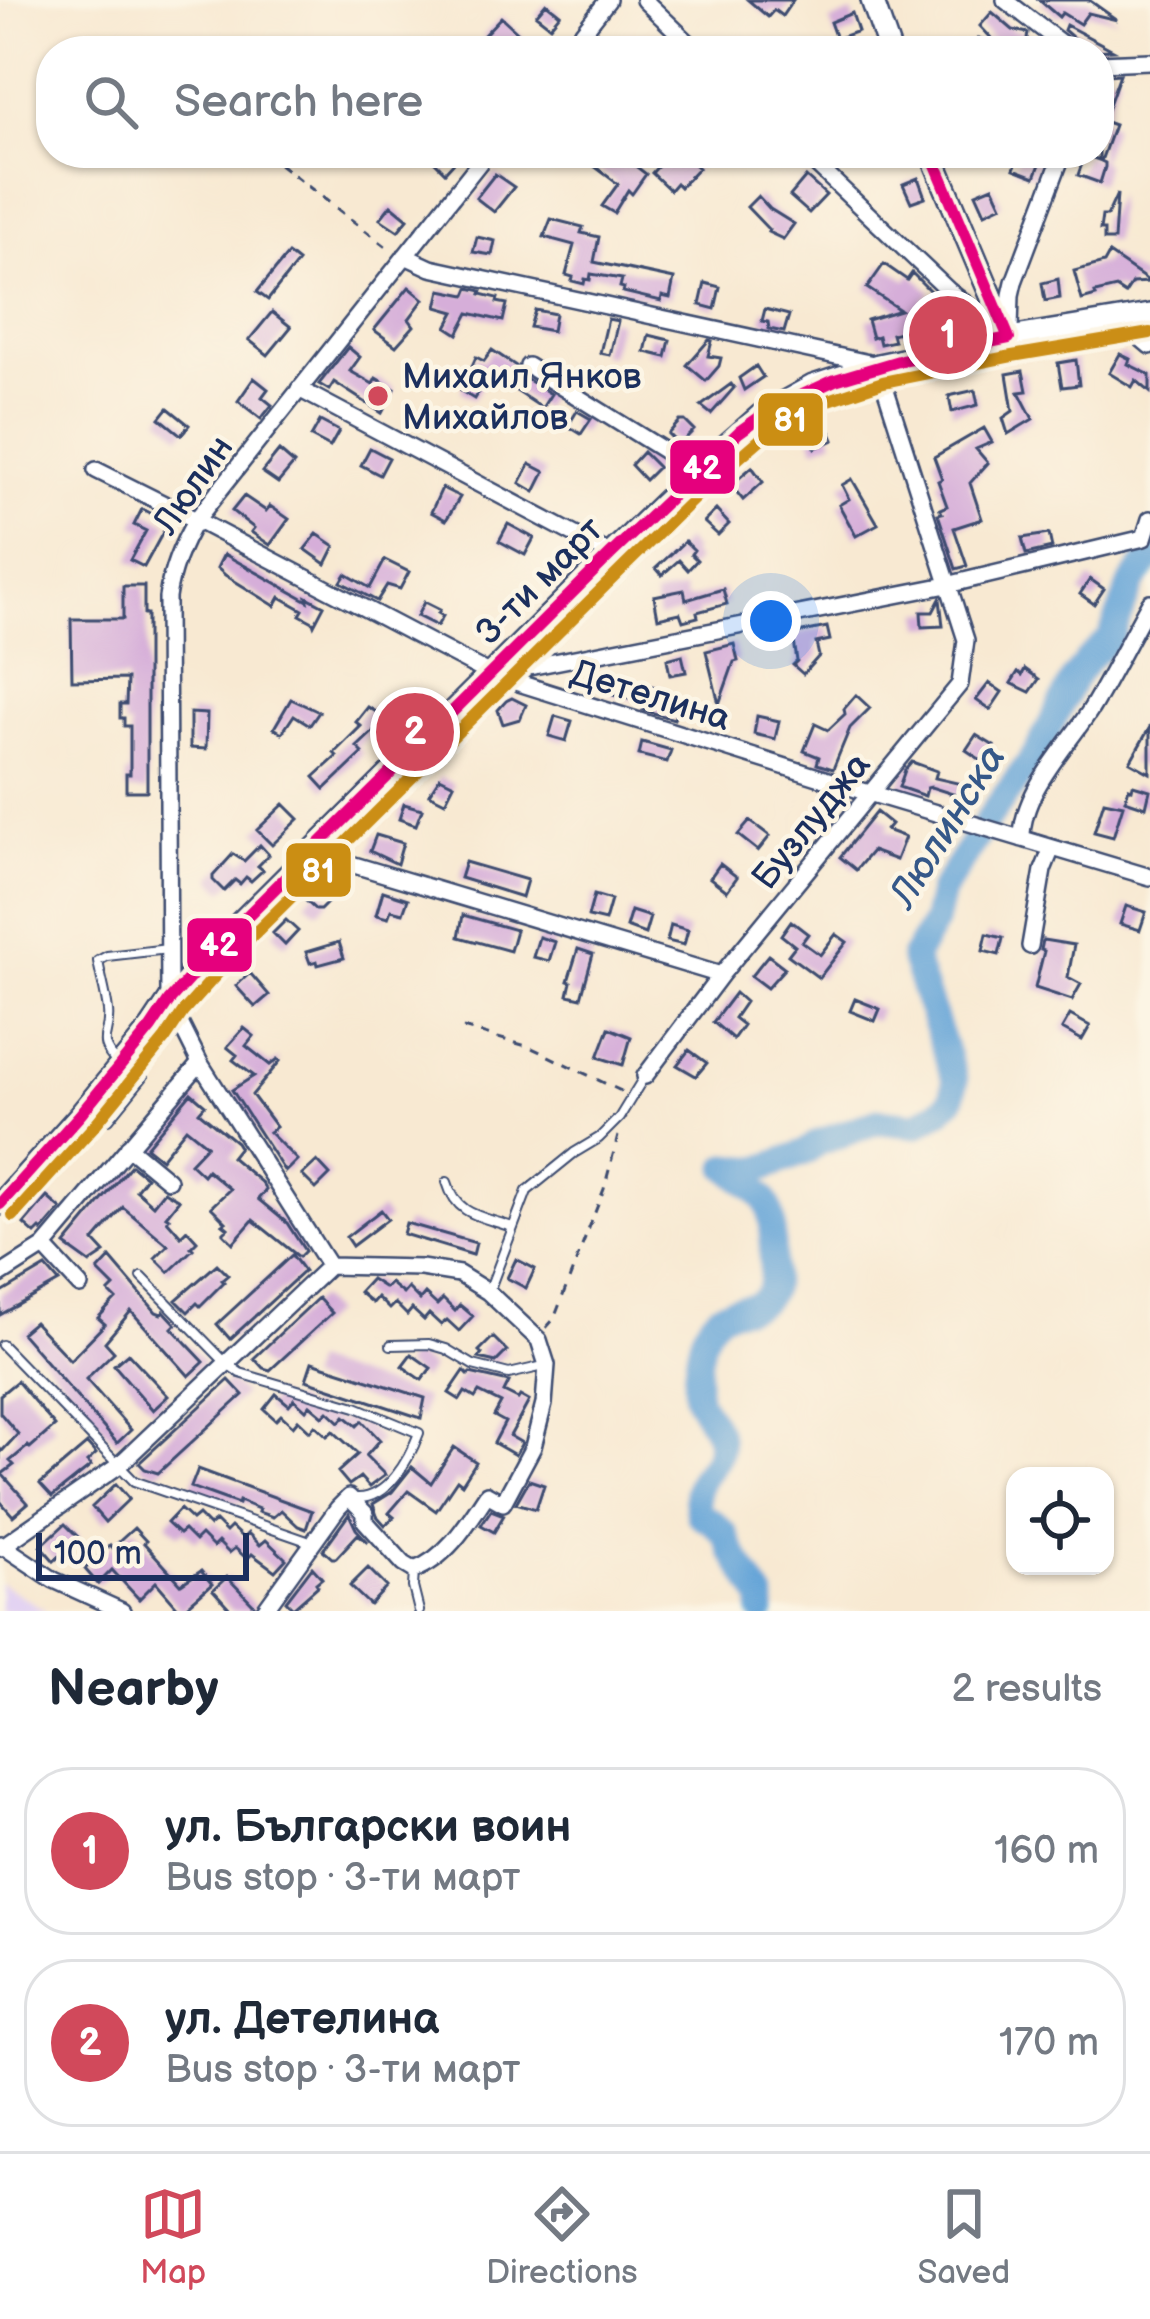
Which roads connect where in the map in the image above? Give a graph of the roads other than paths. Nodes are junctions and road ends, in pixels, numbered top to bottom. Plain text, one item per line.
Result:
1 (608, 0) edge
2 (644, 0) edge
3 (872, 0) edge
4 (1005, 0) edge
5 (580, 36) edge
6 (681, 36) edge
7 (885, 36) edge
8 (1052, 36) edge
9 (1150, 61) edge
10 (1114, 62) edge
11 (475, 168) edge
12 (820, 168) edge
13 (937, 168) edge
14 (1057, 168) edge
15 (404, 258) junction
16 (1150, 315) edge
17 (1118, 320) junction
18 (1009, 338) junction
19 (1150, 346) edge
20 (878, 365) junction
21 (528, 366) dead end
22 (299, 389) junction
23 (96, 470) dead end
24 (697, 471) junction
25 (1150, 519) edge
26 (196, 520) junction
27 (610, 554) junction
28 (947, 585) junction
29 (1150, 602) edge
30 (490, 674) junction
31 (869, 794) junction
32 (1022, 839) junction
33 (1052, 848) junction
34 (311, 852) junction
35 (1150, 878) edge
36 (1030, 946) dead end
37 (170, 949) junction
38 (721, 975) junction
39 (169, 1001) junction
40 (125, 1060) junction
41 (200, 1063) junction
42 (645, 1076) joint
43 (109, 1119) dead end
44 (128, 1148) junction
45 (168, 1180) dead end
46 (447, 1182) dead end
47 (0, 1204) edge
48 (512, 1227) junction
49 (44, 1246) junction
50 (329, 1266) junction
51 (0, 1275) edge
52 (142, 1277) dead end
53 (80, 1286) dead end
54 (488, 1292) junction
55 (2, 1345) edge
56 (391, 1346) dead end
57 (226, 1363) junction
58 (547, 1365) junction
59 (118, 1466) junction
60 (349, 1497) junction
61 (313, 1543) junction
62 (1, 1546) edge
63 (414, 1570) junction
64 (119, 1611) edge
65 (264, 1611) edge
66 (419, 1611) edge

1 - 5 street
2 - 6 street
3 - 7 street
4 - 8 street
9 - 10 street
11 - 15 street, Люлин
12 - 18 street
13 - 18 street
14 - 18 street
15 - 20 street
15 - 22 street, Люлин
16 - 17 street, 3-ти март
17 - 18 street, 3-ти март
17 - 19 street
18 - 20 street, 3-ти март
20 - 24 street, 3-ти март
20 - 28 street, Бузлуджа
21 - 24 street
22 - 26 street, Люлин
22 - 27 street
23 - 26 street, Детелина
24 - 27 street, 3-ти март
25 - 28 street
26 - 30 street, Детелина
26 - 37 street, Люлин
27 - 30 street, 3-ти март
28 - 30 street
28 - 31 street, Бузлуджа
29 - 32 street
30 - 31 street, Детелина
30 - 34 street, 3-ти март
31 - 32 street, Детелина
31 - 38 street, Бузлуджа
32 - 33 street, Детелина
33 - 35 street, Детелина
33 - 36 street
34 - 38 street
34 - 39 street, 3-ти март
37 - 39 street, Люлин
37 - 40 lane
38 - 42 street, Бузлуджа
39 - 40 street, 3-ти март
39 - 41 street
40 - 43 lane
40 - 47 street, 3-ти март
41 - 44 street
41 - 50 street
42 - 48 lane
44 - 45 street
44 - 49 street
46 - 48 lane
48 - 54 lane
49 - 51 street
49 - 53 street
50 - 54 street
50 - 57 street
52 - 57 lane
54 - 58 street
55 - 59 lane
56 - 58 lane
57 - 59 street
57 - 60 lane
58 - 63 street
59 - 61 lane
59 - 62 street
60 - 61 street
60 - 63 street
61 - 65 street
62 - 64 street
63 - 66 lane

